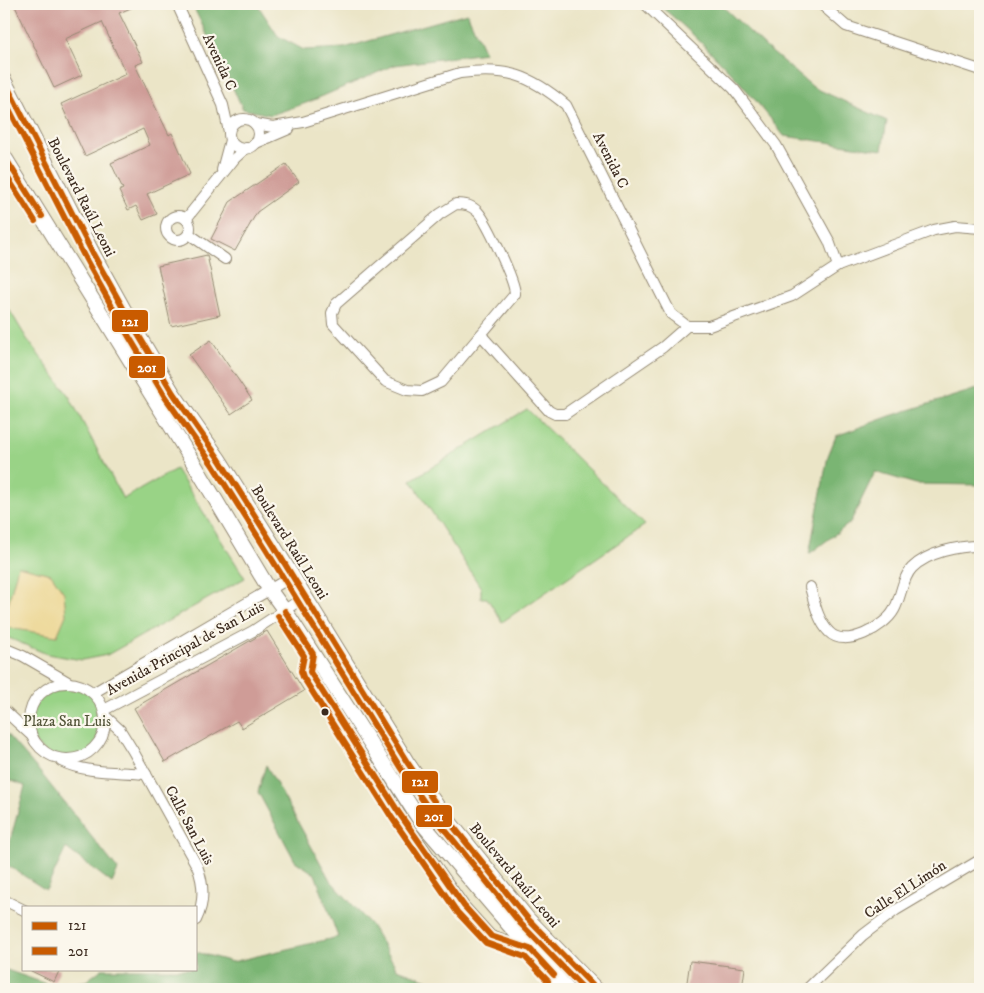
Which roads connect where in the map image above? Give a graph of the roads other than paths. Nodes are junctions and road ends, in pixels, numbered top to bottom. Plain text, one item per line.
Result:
1 (177, 4) edge
2 (644, 4) edge
3 (821, 4) edge
4 (980, 70) edge
5 (4, 80) edge
6 (223, 106) junction
7 (242, 119) junction
8 (303, 122) junction
9 (255, 124) junction
10 (230, 136) junction
11 (250, 146) junction
12 (4, 156) edge
13 (221, 176) junction
14 (186, 219) junction
15 (980, 228) edge
16 (189, 234) junction
17 (225, 259) dead end
18 (838, 266) junction
19 (687, 326) junction
20 (481, 335) junction
21 (980, 546) edge
22 (293, 576) junction
23 (810, 587) dead end
24 (269, 589) junction
25 (306, 596) junction
26 (284, 610) junction
27 (4, 648) edge
28 (313, 654) junction
29 (69, 682) junction
30 (93, 693) junction
31 (4, 710) edge
32 (104, 713) junction
33 (30, 734) junction
34 (56, 758) junction
35 (146, 774) junction
36 (980, 860) edge
37 (4, 900) edge
38 (22, 909) edge
39 (198, 915) edge
40 (530, 949) junction
41 (567, 989) edge
42 (596, 989) edge
43 (808, 989) edge

1 - 6 street, Avenida C
2 - 18 street
3 - 4 street
5 - 22 main road, Boulevard Raúl Leoni
6 - 7 street, Avenida C
6 - 10 street, Avenida C
7 - 9 street, Avenida C
7 - 10 street
8 - 9 street, Avenida C
8 - 11 street, Avenida C
8 - 19 street, Avenida C
9 - 11 street
10 - 11 street
10 - 13 street, Avenida C
11 - 13 street, Avenida C
12 - 24 main road
13 - 14 street, Avenida C
14 - 16 street
14 - 16 street
15 - 18 street
16 - 17 street
18 - 19 street
19 - 20 street
20 - 20 street
21 - 23 street
22 - 24 street, Avenida Principal de San Luis
22 - 25 main road, Boulevard Raúl Leoni
24 - 26 main road
24 - 30 street, Avenida Principal de San Luis
25 - 26 street, Avenida Principal de San Luis
25 - 42 main road, Boulevard Raúl Leoni
26 - 28 main road
26 - 32 street, Avenida Principal de San Luis
27 - 29 street
28 - 40 main road
28 - 40 street
29 - 30 street
29 - 33 street
30 - 32 street
31 - 33 street
32 - 34 street
32 - 35 street, Calle San Luis
33 - 34 street
34 - 35 street
35 - 39 street, Calle San Luis
36 - 43 street, Calle El Limón
37 - 38 street
40 - 41 main road

